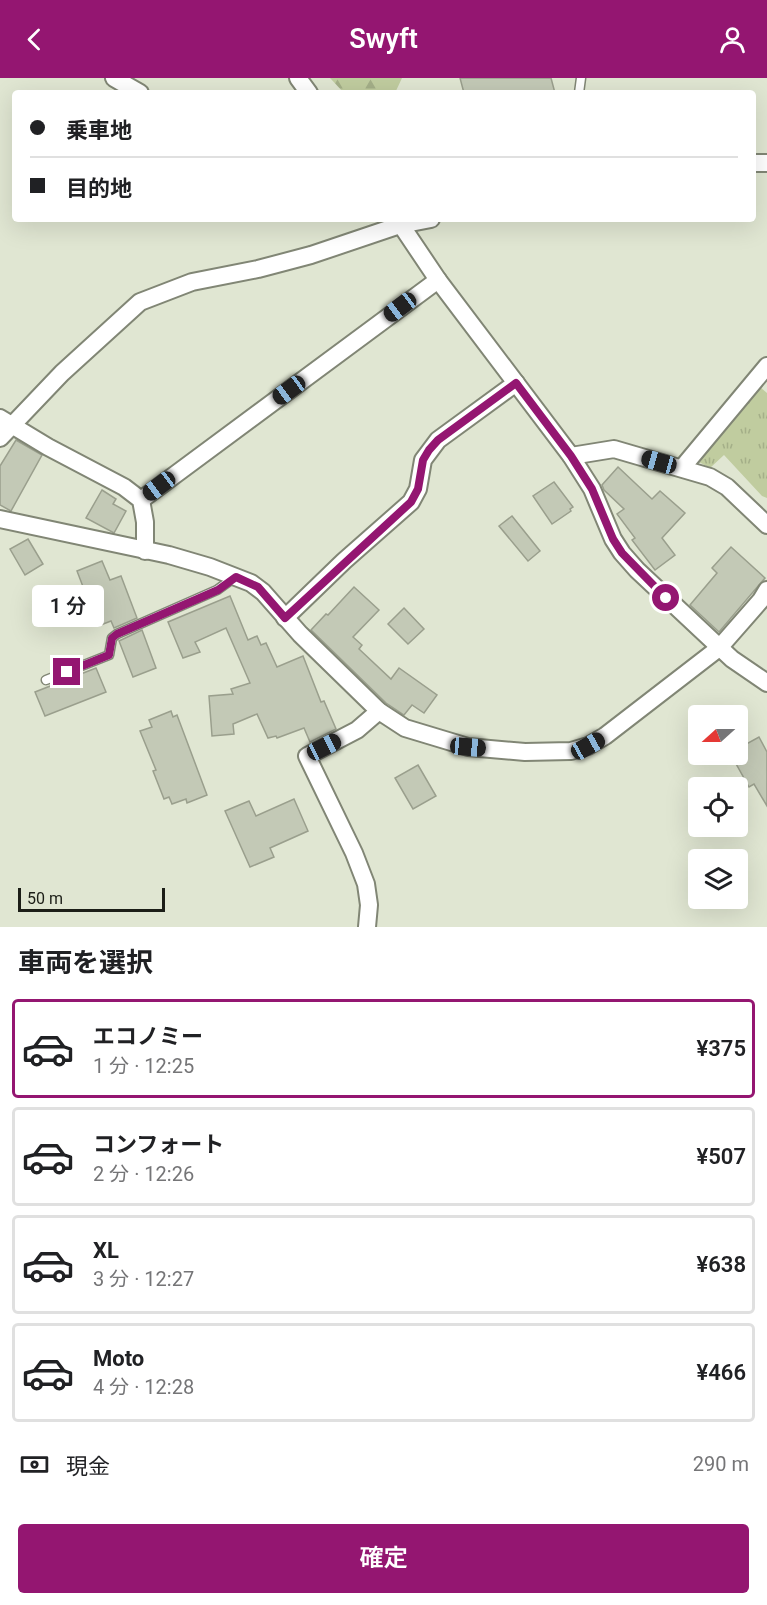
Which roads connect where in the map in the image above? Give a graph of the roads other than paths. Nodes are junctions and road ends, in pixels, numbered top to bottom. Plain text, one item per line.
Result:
1 (114, 78) edge
2 (135, 90) edge
3 (398, 222) edge
4 (438, 280) junction
5 (767, 366) edge
6 (516, 383) junction
7 (4, 427) edge
8 (571, 456) junction
9 (681, 468) junction
10 (141, 500) junction
11 (0, 519) edge
12 (767, 525) edge
13 (146, 550) junction
14 (236, 577) junction
15 (767, 590) edge
16 (285, 618) junction
17 (719, 648) junction
18 (46, 680) dead end
19 (767, 682) edge
20 (379, 711) junction
21 (367, 927) edge

1 - 2 street
3 - 4 street
3 - 7 street
4 - 6 street
4 - 10 street
5 - 9 street
6 - 8 street
6 - 16 street
7 - 10 street
8 - 9 street
8 - 17 street
9 - 12 street
10 - 13 street
11 - 13 street
13 - 14 street
14 - 16 street
14 - 18 lane
15 - 17 street
16 - 20 street
17 - 19 street
17 - 20 street
20 - 21 street

